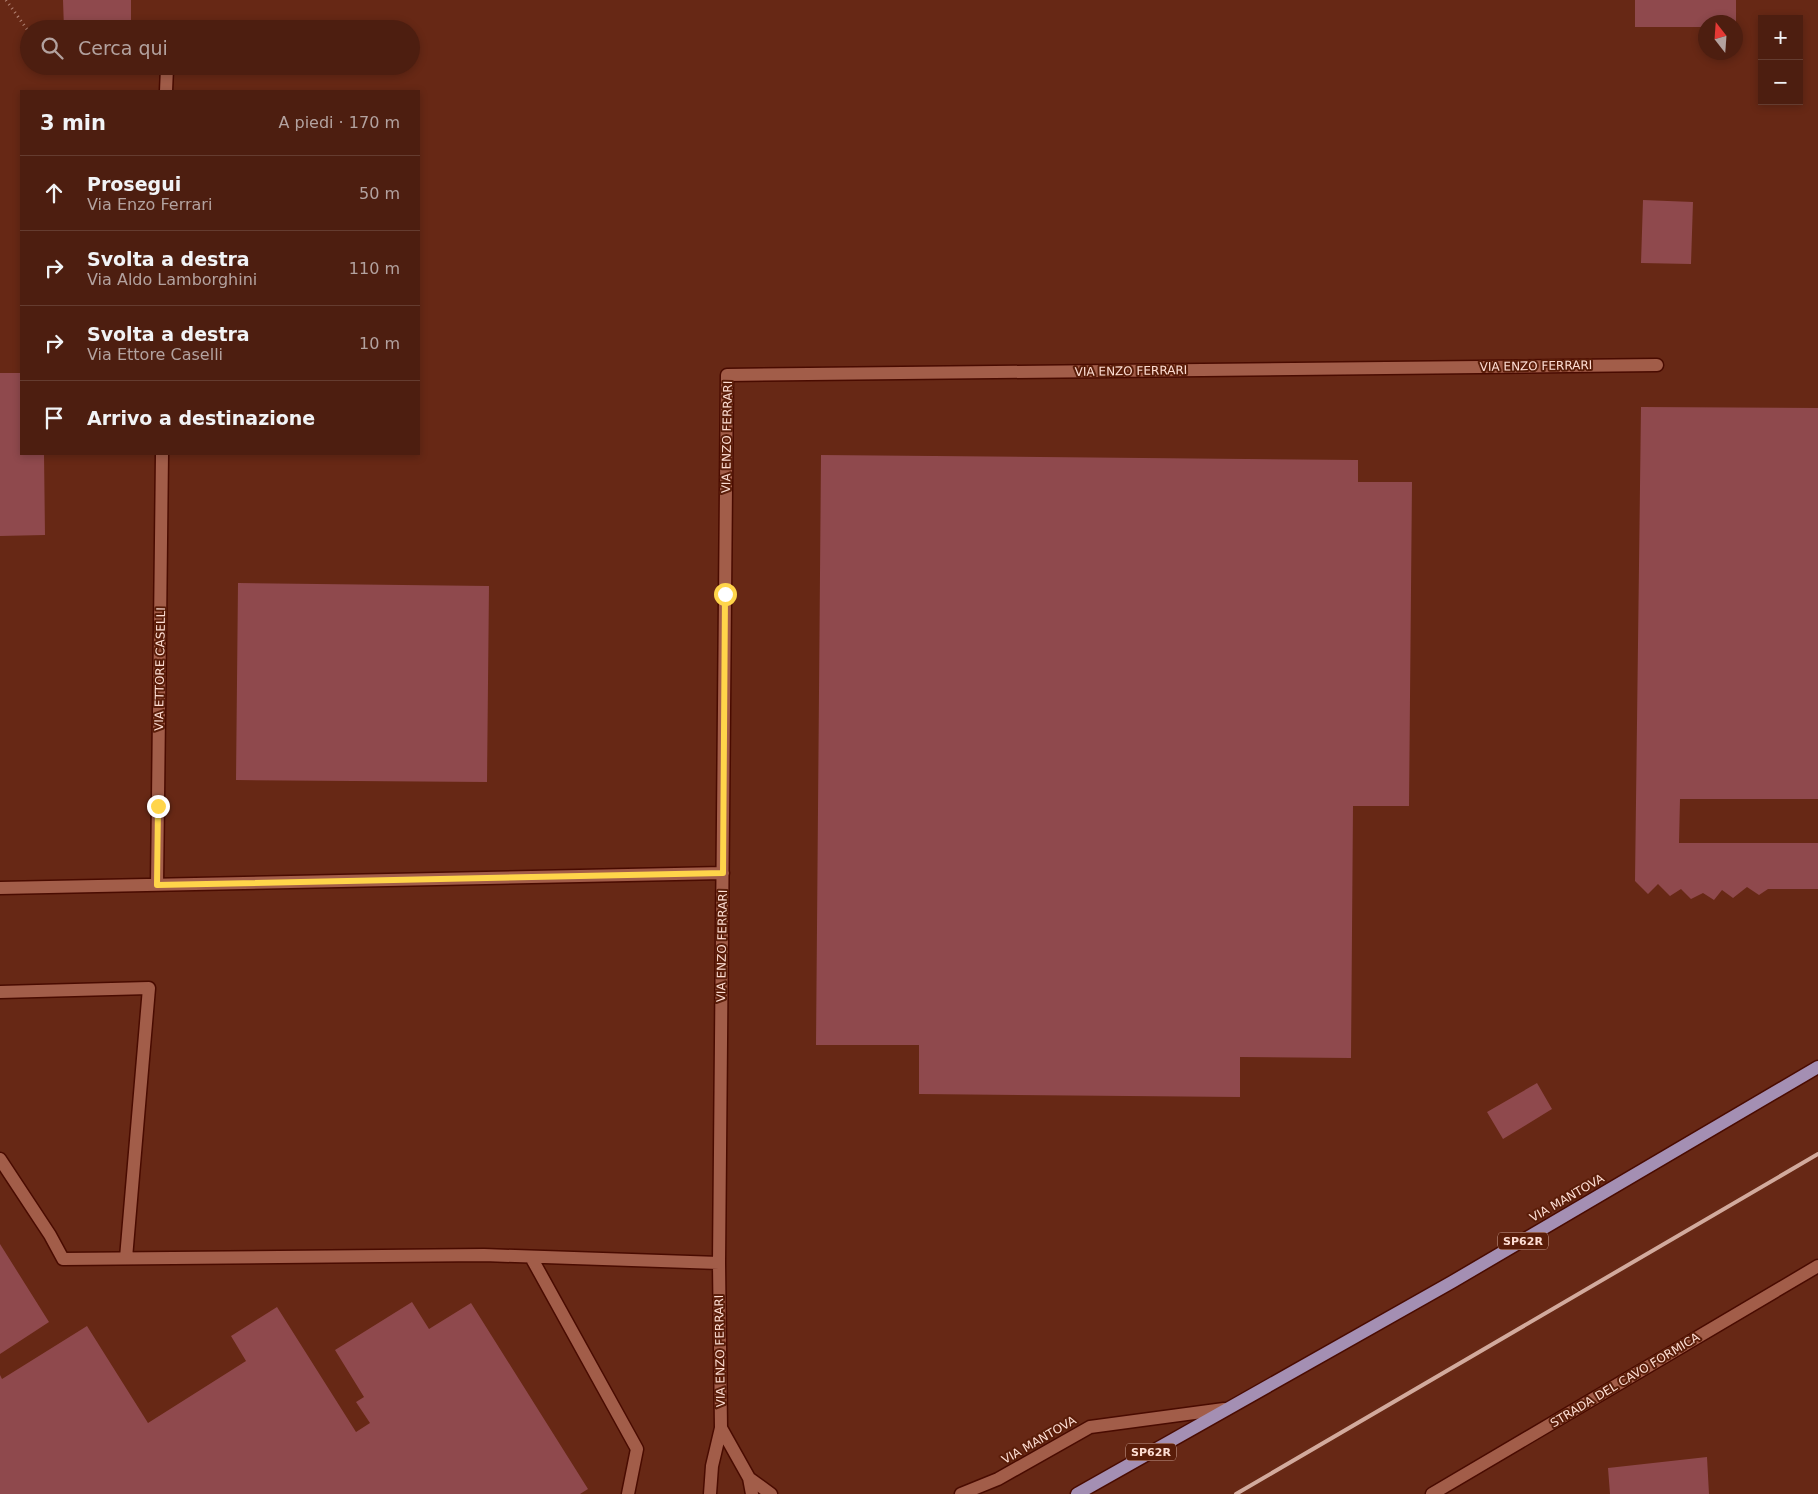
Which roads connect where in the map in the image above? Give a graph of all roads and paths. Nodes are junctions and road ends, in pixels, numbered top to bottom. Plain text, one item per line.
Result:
1 (6, 0) edge
2 (20, 20) edge
3 (167, 75) edge
4 (166, 90) edge
5 (1657, 364) dead end
6 (162, 455) edge
7 (723, 873) junction
8 (157, 885) junction
9 (0, 888) edge
10 (0, 992) edge
11 (1818, 1067) edge
12 (0, 1159) edge
13 (531, 1257) junction
14 (126, 1258) junction
15 (719, 1263) junction
16 (1818, 1266) edge
17 (1224, 1410) junction
18 (722, 1428) junction
19 (750, 1478) junction
20 (628, 1494) edge
21 (710, 1494) edge
22 (752, 1494) edge
23 (771, 1494) edge
24 (960, 1494) edge
25 (1077, 1494) edge
26 (1432, 1494) edge

1 - 2 path
3 - 4 street
5 - 7 street, VIA ENZO FERRARI
6 - 8 street, VIA ETTORE CASELLI
7 - 8 street
7 - 15 street, VIA ENZO FERRARI
8 - 9 street
10 - 14 street
11 - 17 main road, VIA MANTOVA / SP62R
12 - 14 street
13 - 14 street
13 - 15 street
13 - 20 street
15 - 18 street, VIA ENZO FERRARI
16 - 26 street, STRADA DEL CAVO FORMICA
17 - 24 street, VIA MANTOVA
17 - 25 main road, VIA MANTOVA / SP62R
18 - 19 street
18 - 21 street
19 - 22 street
19 - 23 street

